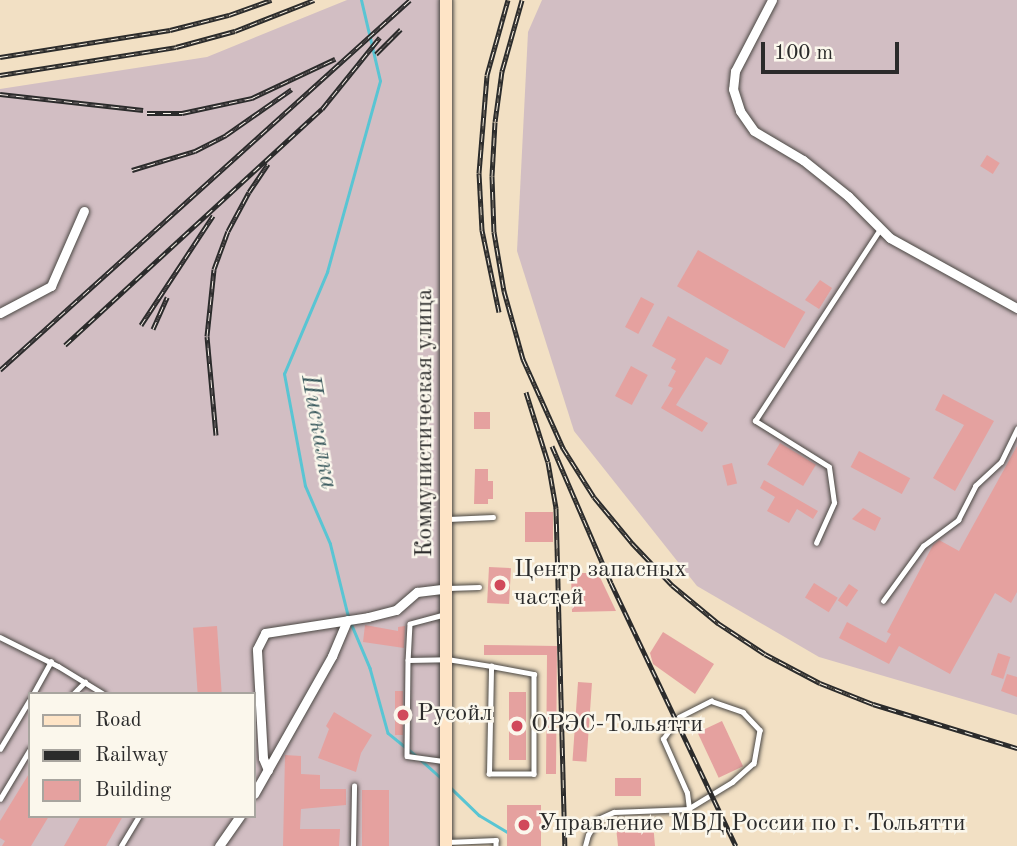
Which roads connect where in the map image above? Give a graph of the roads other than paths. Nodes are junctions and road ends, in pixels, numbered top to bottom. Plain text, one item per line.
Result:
1 (446, 0) edge
2 (772, 0) edge
3 (84, 211) dead end
4 (880, 229) junction
5 (1017, 307) edge
6 (0, 313) edge
7 (1017, 429) edge
8 (493, 517) dead end
9 (447, 519) junction
10 (816, 543) dead end
11 (479, 587) dead end
12 (448, 588) junction
13 (883, 601) dead end
14 (448, 614) junction
15 (347, 620) junction
16 (0, 637) edge
17 (447, 659) junction
18 (408, 660) junction
19 (51, 662) junction
20 (491, 666) junction
21 (85, 682) junction
22 (34, 692) edge
23 (75, 692) edge
24 (101, 692) edge
25 (28, 701) edge
26 (0, 749) edge
27 (28, 752) edge
28 (447, 761) junction
29 (268, 770) junction
30 (354, 786) dead end
31 (256, 791) edge
32 (0, 799) edge
33 (689, 808) junction
34 (138, 818) edge
35 (239, 818) edge
36 (446, 844) edge
37 (121, 846) edge
38 (219, 846) edge
39 (352, 846) edge
40 (496, 846) edge
41 (586, 846) edge

1 - 9 main road, Коммунистическая улица
2 - 4 street
3 - 6 street
4 - 5 street
4 - 10 lane
7 - 13 lane
8 - 9 lane
9 - 12 main road, Коммунистическая улица
11 - 12 lane
12 - 14 main road, Коммунистическая улица
12 - 15 street
14 - 17 main road, Коммунистическая улица
14 - 18 lane
15 - 29 street
15 - 29 street
16 - 19 lane
17 - 18 lane
17 - 20 lane
17 - 28 main road, Коммунистическая улица
18 - 28 lane
19 - 21 lane
19 - 22 lane
20 - 20 lane
21 - 23 lane
21 - 24 lane
25 - 26 lane
27 - 32 lane
28 - 36 main road, Коммунистическая улица
29 - 31 street
30 - 39 lane
33 - 33 lane
33 - 41 lane
34 - 37 lane
35 - 38 street
36 - 40 lane

